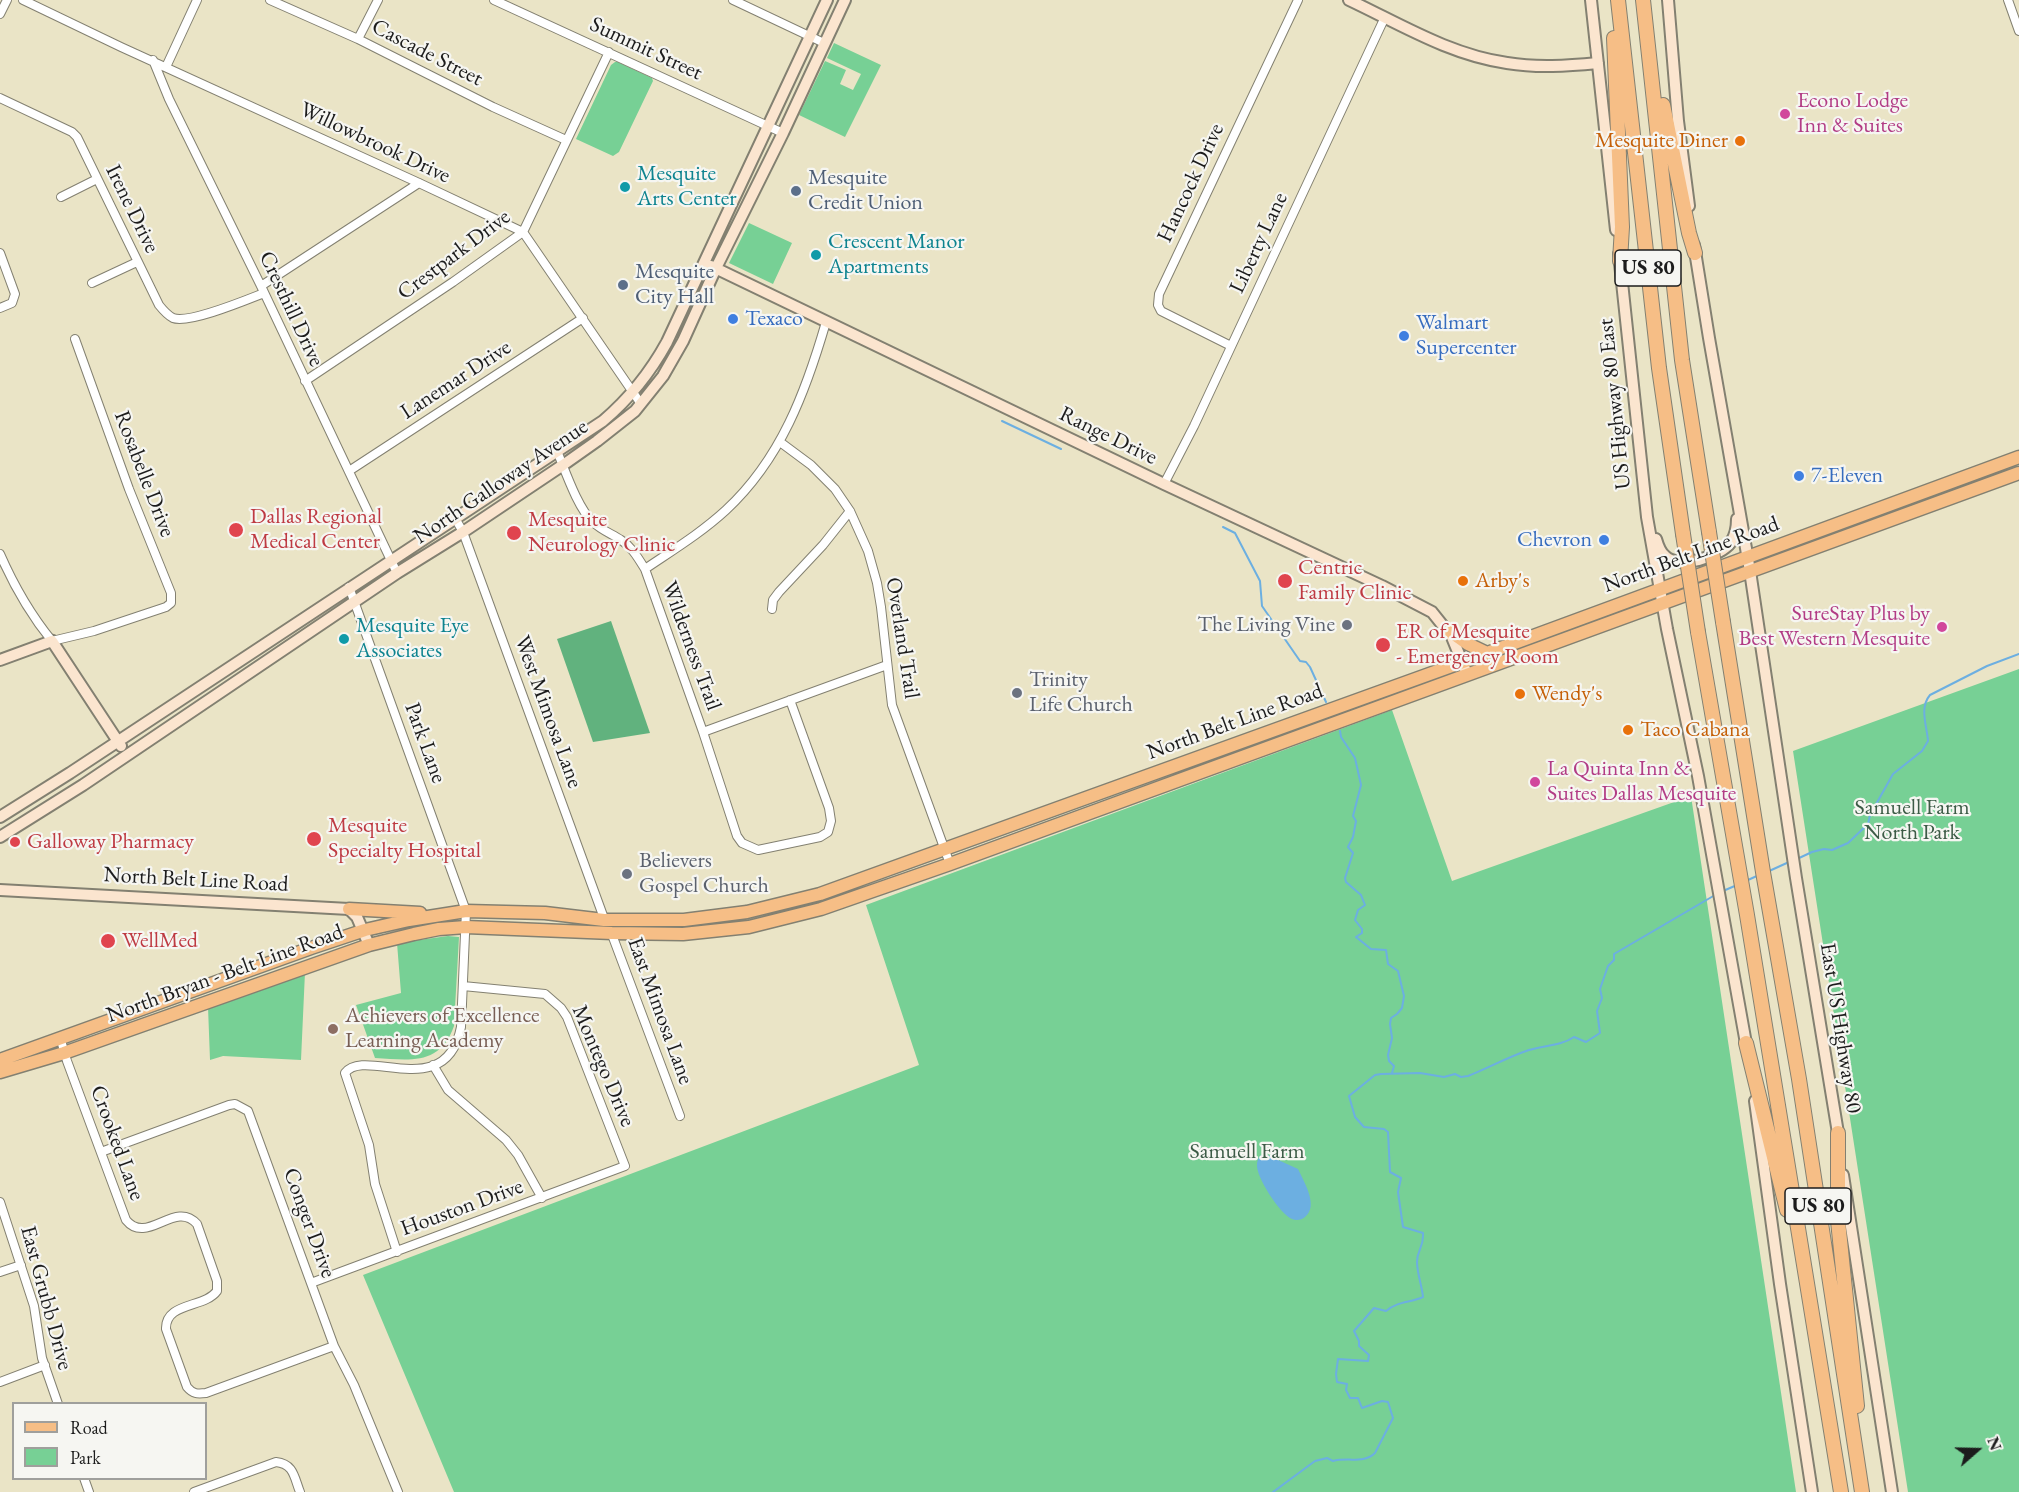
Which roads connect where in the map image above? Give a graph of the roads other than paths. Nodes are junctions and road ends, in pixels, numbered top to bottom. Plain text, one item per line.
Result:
1 (7, 0) edge
2 (23, 0) edge
3 (197, 0) edge
4 (270, 0) edge
5 (378, 0) edge
6 (494, 0) edge
7 (733, 0) edge
8 (827, 0) edge
9 (844, 0) edge
10 (1298, 0) edge
11 (1349, 0) edge
12 (1591, 0) edge
13 (1616, 0) edge
14 (1642, 0) edge
15 (1668, 0) edge
16 (2008, 0) edge
17 (0, 14) edge
18 (1385, 17) junction
19 (2019, 31) edge
20 (810, 35) junction
21 (358, 39) junction
22 (824, 43) junction
23 (609, 52) junction
24 (153, 60) junction
25 (1650, 60) junction
26 (1598, 63) junction
27 (166, 67) junction
28 (0, 98) edge
29 (768, 125) junction
30 (783, 133) junction
31 (566, 140) junction
32 (97, 179) junction
33 (419, 183) junction
34 (61, 197) dead end
35 (523, 232) junction
36 (0, 253) edge
37 (1695, 253) junction
38 (1620, 261) junction
39 (137, 262) junction
40 (703, 262) junction
41 (716, 268) junction
42 (92, 283) dead end
43 (263, 289) junction
44 (0, 308) edge
45 (583, 318) junction
46 (826, 322) junction
47 (75, 339) dead end
48 (1231, 345) junction
49 (305, 381) junction
50 (633, 393) junction
51 (641, 404) junction
52 (780, 442) junction
53 (558, 451) junction
54 (2019, 457) edge
55 (563, 465) junction
56 (1987, 469) junction
57 (349, 471) junction
58 (2019, 473) edge
59 (1992, 483) junction
60 (1164, 484) junction
61 (850, 511) junction
62 (1738, 512) junction
63 (1647, 517) junction
64 (455, 518) junction
65 (463, 532) junction
66 (0, 554) edge
67 (1746, 557) junction
68 (391, 560) junction
69 (645, 569) junction
70 (1750, 571) junction
71 (397, 573) junction
72 (349, 587) junction
73 (1659, 590) junction
74 (355, 602) junction
75 (1662, 603) junction
76 (772, 609) dead end
77 (313, 612) junction
78 (320, 625) junction
79 (1554, 628) junction
80 (1446, 629) junction
81 (52, 641) junction
82 (1558, 641) junction
83 (1487, 653) junction
84 (0, 660) edge
85 (887, 665) junction
86 (1464, 668) junction
87 (790, 700) junction
88 (169, 707) junction
89 (160, 731) junction
90 (703, 732) junction
91 (118, 741) junction
92 (1216, 751) junction
93 (127, 753) junction
94 (1222, 764) junction
95 (74, 771) junction
96 (56, 803) junction
97 (3, 816) edge
98 (15, 829) junction
99 (0, 837) edge
100 (943, 850) junction
101 (950, 864) junction
102 (0, 890) edge
103 (349, 909) junction
104 (466, 911) junction
105 (445, 914) junction
106 (604, 920) junction
107 (466, 927) junction
108 (364, 930) junction
109 (612, 933) junction
110 (369, 945) junction
111 (463, 986) junction
112 (60, 1037) junction
113 (1746, 1043) junction
114 (64, 1053) junction
115 (0, 1060) edge
116 (434, 1065) junction
117 (0, 1072) edge
118 (680, 1116) dead end
119 (1838, 1133) junction
120 (101, 1152) junction
121 (625, 1166) joint
122 (542, 1198) junction
123 (0, 1202) edge
124 (397, 1252) junction
125 (21, 1265) junction
126 (0, 1272) edge
127 (311, 1283) junction
128 (334, 1346) junction
129 (45, 1365) junction
130 (0, 1382) edge
131 (57, 1402) edge
132 (1827, 1403) junction
133 (198, 1491) edge
134 (300, 1492) edge
135 (398, 1492) edge
136 (1812, 1492) edge
137 (1841, 1492) edge
138 (1864, 1492) edge
139 (1892, 1492) edge

1 - 17 street
2 - 24 street, Willowbrook Drive
3 - 27 street
4 - 21 street, Cascade Street
5 - 21 street
6 - 23 street, Summit Street
7 - 20 street
8 - 20 main road, North Galloway Avenue
9 - 22 main road, North Galloway Avenue
10 - 48 street, Hancock Drive
11 - 18 main road
12 - 26 main road, US Highway 80 East
13 - 38 highway
13 - 132 highway, US 80, bridge
14 - 25 highway, US 80
15 - 37 main road
16 - 19 street
18 - 26 main road
18 - 48 street, Liberty Lane
20 - 22 street
20 - 29 main road, North Galloway Avenue
21 - 31 street, Cascade Street
22 - 30 main road, North Galloway Avenue
23 - 29 street, Summit Street
23 - 31 street, Crestpark Drive
24 - 27 street, Willowbrook Drive
24 - 43 street, Cresthill Drive
25 - 37 highway
25 - 138 highway, US 80, bridge
26 - 38 main road, US Highway 80 East
27 - 33 street, Willowbrook Drive
28 - 32 street, Irene Drive
29 - 30 street, Summit Street
29 - 40 main road, North Galloway Avenue
30 - 41 main road, North Galloway Avenue
31 - 35 street, Crestpark Drive
32 - 34 street
32 - 39 street, Irene Drive
33 - 35 street, Willowbrook Drive
33 - 43 street
35 - 45 street, Willowbrook Drive
35 - 49 street, Crestpark Drive
36 - 44 street
37 - 62 main road
38 - 63 main road, US Highway 80 East
39 - 42 street
39 - 43 street, Irene Drive
40 - 41 main road, Range Drive
40 - 50 main road, North Galloway Avenue
41 - 46 main road, Range Drive
41 - 51 main road, North Galloway Avenue
43 - 49 street, Cresthill Drive
45 - 50 street, Willowbrook Drive
45 - 57 street, Lanemar Drive
46 - 52 street
46 - 60 main road, Range Drive
47 - 81 street, Rosabelle Drive
48 - 60 street, Liberty Lane
49 - 57 street, Cresthill Drive
50 - 51 street, Willowbrook Drive
50 - 53 main road, North Galloway Avenue
51 - 55 main road, North Galloway Avenue
52 - 61 street, Overland Trail
52 - 69 street
53 - 55 street, Wilderness Trail
53 - 64 main road, North Galloway Avenue
54 - 56 main road, North Belt Line Road
55 - 65 main road, North Galloway Avenue
55 - 69 street, Wilderness Trail
56 - 59 main road
56 - 67 main road, North Belt Line Road
57 - 68 street, Cresthill Drive
58 - 59 main road, North Belt Line Road
59 - 70 main road, North Belt Line Road
60 - 80 main road, Range Drive
61 - 76 street
61 - 85 street, Overland Trail
62 - 63 main road
62 - 67 main road
63 - 73 main road, US Highway 80 East
64 - 65 street, West Mimosa Lane
64 - 68 main road, North Galloway Avenue
65 - 71 main road, North Galloway Avenue
65 - 106 street, West Mimosa Lane
66 - 81 street
67 - 70 main road
67 - 73 main road, North Belt Line Road
68 - 71 street, Cresthill Drive
68 - 72 main road, North Galloway Avenue
69 - 90 street, Wilderness Trail
70 - 75 main road, North Belt Line Road
70 - 119 main road, East US Highway 80
71 - 74 main road, North Galloway Avenue
72 - 74 street, Park Lane
72 - 77 main road, North Galloway Avenue
73 - 75 main road
73 - 79 main road, North Belt Line Road
74 - 78 main road, North Galloway Avenue
74 - 104 street, Park Lane
75 - 82 main road, North Belt Line Road
75 - 113 main road
77 - 78 main road
77 - 88 main road, North Galloway Avenue
78 - 89 main road, North Galloway Avenue
79 - 82 main road
79 - 83 main road, North Belt Line Road
80 - 83 main road
80 - 86 main road, Range Drive
81 - 84 main road
81 - 91 main road
82 - 86 main road, North Belt Line Road
83 - 86 main road, North Belt Line Road
85 - 87 street
85 - 100 street, Overland Trail
86 - 92 main road, North Belt Line Road
86 - 94 main road, North Belt Line Road
87 - 90 street
87 - 90 street, Wilderness Trail
88 - 89 main road
88 - 91 main road, North Galloway Avenue
89 - 93 main road, North Galloway Avenue
91 - 93 main road
91 - 95 main road, North Galloway Avenue
92 - 94 main road
92 - 100 main road, North Belt Line Road
93 - 96 main road, North Galloway Avenue
94 - 101 main road, North Belt Line Road
95 - 96 main road
95 - 97 main road, North Galloway Avenue
96 - 98 main road, North Galloway Avenue
97 - 98 main road
98 - 99 main road, North Galloway Avenue
100 - 101 street, Overland Trail
100 - 106 main road, North Belt Line Road
101 - 109 main road, North Belt Line Road
102 - 103 main road, North Belt Line Road
103 - 105 main road
103 - 108 main road
104 - 105 main road, North Belt Line Road
104 - 106 main road, North Belt Line Road
104 - 107 street, Park Lane
105 - 108 main road, North Bryan - Belt Line Road
106 - 109 street, East Mimosa Lane
107 - 109 main road, North Belt Line Road
107 - 110 main road, North Bryan - Belt Line Road
107 - 111 street, Park Lane
108 - 110 main road
108 - 112 main road, North Bryan - Belt Line Road
109 - 118 street, East Mimosa Lane
110 - 114 main road, North Bryan - Belt Line Road
111 - 116 street, Park Lane
111 - 121 street, Montego Drive
112 - 114 street, Crooked Lane
112 - 115 main road, North Bryan - Belt Line Road
113 - 132 highway
113 - 136 main road
114 - 117 main road, North Bryan - Belt Line Road
114 - 120 street, Crooked Lane
116 - 122 street
116 - 124 street
119 - 138 highway
119 - 139 main road, East US Highway 80
120 - 127 street, Conger Drive
120 - 128 street, Crooked Lane
121 - 122 street, Houston Drive
122 - 124 street, Houston Drive
123 - 125 street, East Grubb Drive
124 - 127 street, Houston Drive
125 - 126 street
125 - 129 street, East Grubb Drive
127 - 128 street, Conger Drive
128 - 135 street, Conger Drive
129 - 130 street
129 - 131 street, East Grubb Drive
132 - 137 highway, US 80
133 - 134 street

